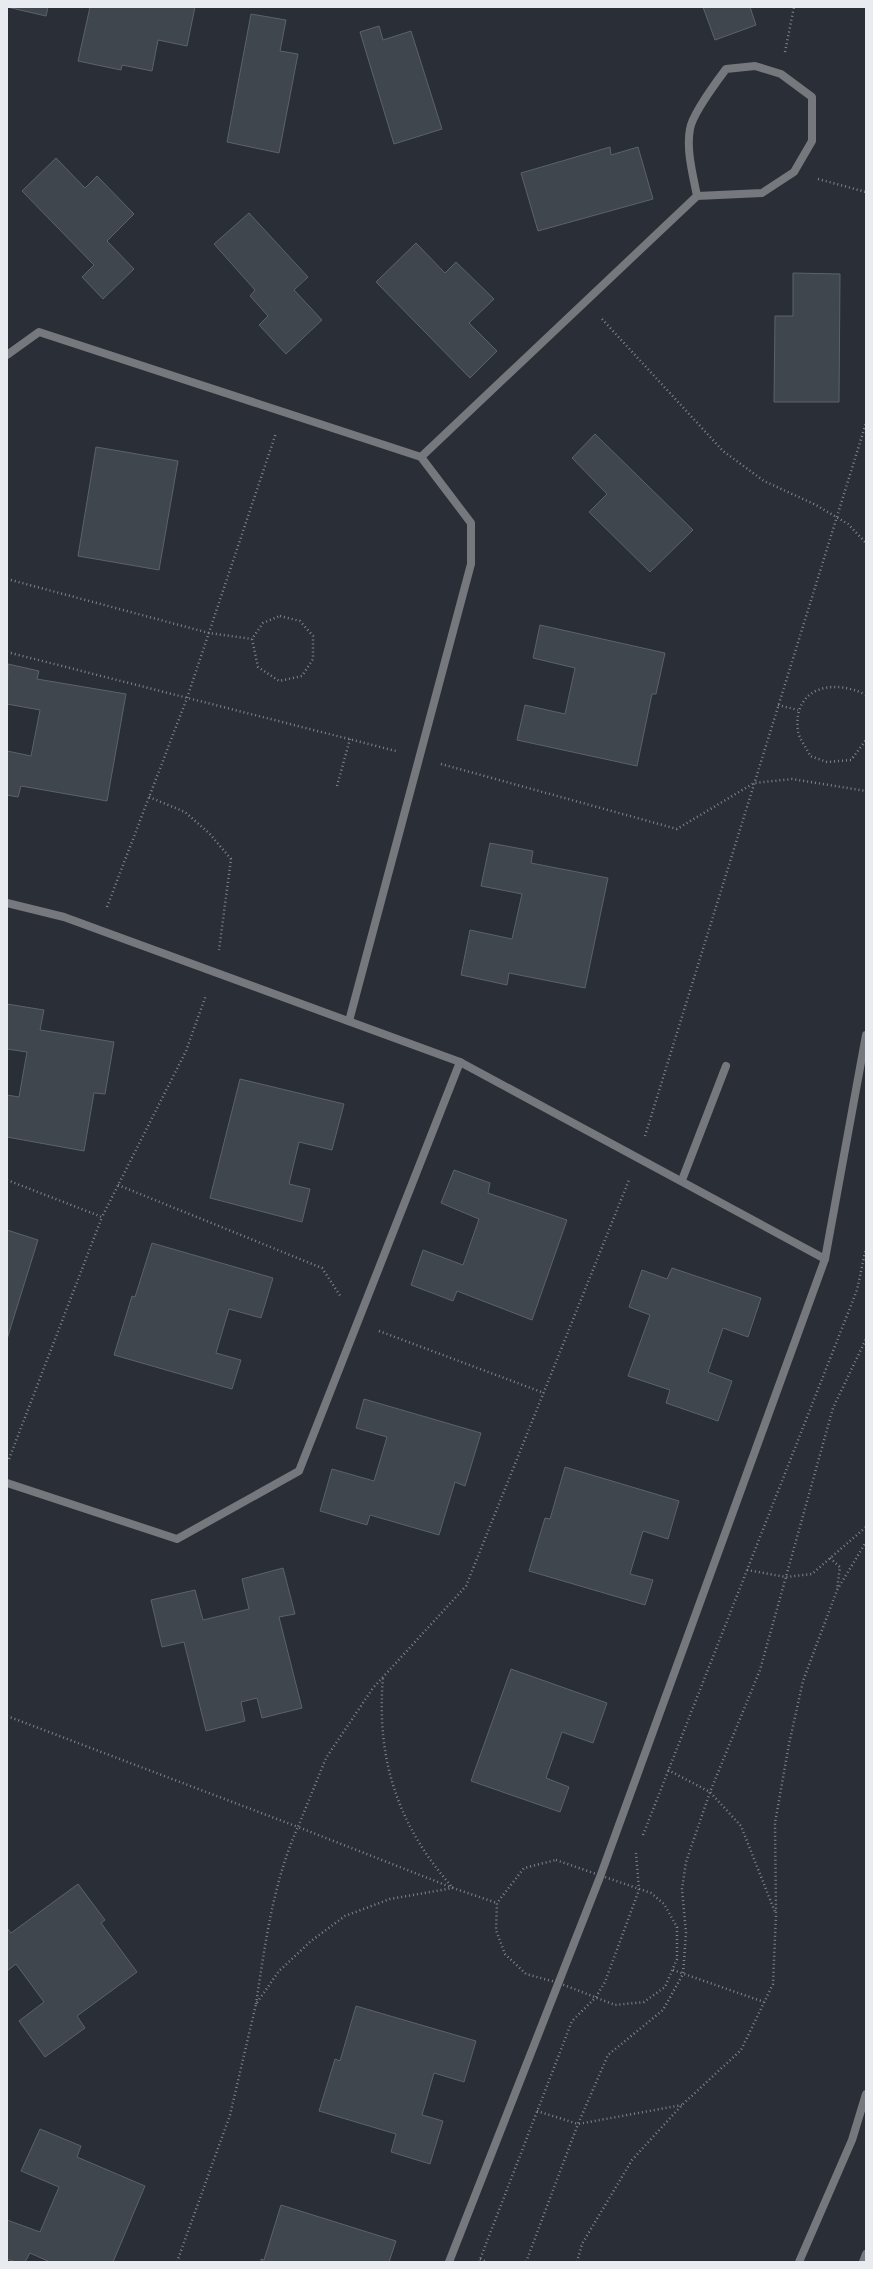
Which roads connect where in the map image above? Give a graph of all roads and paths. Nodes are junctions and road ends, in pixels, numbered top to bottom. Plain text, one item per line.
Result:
1 (794, 7) edge
2 (781, 74) junction
3 (794, 172) junction
4 (866, 192) edge
5 (697, 196) junction
6 (585, 301) junction
7 (7, 355) edge
8 (283, 412) junction
9 (866, 423) edge
10 (421, 457) junction
11 (837, 517) junction
12 (866, 543) edge
13 (7, 579) edge
14 (209, 633) junction
15 (252, 639) junction
16 (866, 695) edge
17 (778, 705) junction
18 (798, 710) junction
19 (350, 739) dead end
20 (866, 740) edge
21 (337, 786) dead end
22 (149, 797) junction
23 (7, 903) edge
24 (99, 929) junction
25 (214, 972) junction
26 (349, 1021) junction
27 (866, 1035) edge
28 (460, 1062) junction
29 (726, 1066) dead end
30 (639, 1157) junction
31 (7, 1180) edge
32 (682, 1180) junction
33 (118, 1185) junction
34 (102, 1217) junction
35 (866, 1248) edge
36 (825, 1259) junction
37 (358, 1323) junction
38 (866, 1339) edge
39 (544, 1393) junction
40 (7, 1464) edge
41 (7, 1483) edge
42 (866, 1527) edge
43 (866, 1542) edge
44 (830, 1558) junction
45 (747, 1570) junction
46 (786, 1577) junction
47 (837, 1590) junction
48 (383, 1677) junction
49 (7, 1716) edge
50 (668, 1770) junction
51 (710, 1792) junction
52 (298, 1827) junction
53 (641, 1840) dead end
54 (638, 1847) dead end
55 (453, 1888) junction
56 (497, 1903) dead end
57 (776, 1914) junction
58 (673, 1970) dead end
59 (683, 1974) junction
60 (764, 2002) junction
61 (256, 2004) junction
62 (866, 2094) edge
63 (682, 2105) junction
64 (537, 2111) junction
65 (578, 2124) junction
66 (866, 2254) edge
67 (176, 2262) edge
68 (449, 2262) edge
69 (479, 2262) edge
70 (526, 2262) edge
71 (577, 2262) edge
72 (799, 2262) edge
73 (863, 2262) edge

1 - 2 path
2 - 3 street
2 - 5 street
3 - 4 path
3 - 5 street
5 - 6 street
6 - 10 street
6 - 11 path
7 - 8 street
8 - 10 street
8 - 14 path
9 - 11 path
10 - 26 street
11 - 12 path
11 - 17 path
13 - 14 path
14 - 15 path
14 - 22 path
15 - 15 path
16 - 18 path
17 - 18 path
17 - 30 path
18 - 20 path
19 - 21 path
22 - 24 path
22 - 25 path
23 - 24 street
24 - 25 street
25 - 26 street
25 - 33 path
26 - 28 street
27 - 36 street
28 - 30 street
28 - 37 street
29 - 32 street
30 - 32 street
30 - 39 path
31 - 34 path
32 - 36 street
33 - 34 path
33 - 37 path
34 - 40 path
35 - 45 path
36 - 68 street
37 - 39 path
37 - 41 street
38 - 46 path
39 - 48 path
42 - 44 path
43 - 47 path
44 - 46 path
44 - 47 path
45 - 46 path
45 - 50 path
46 - 51 path
47 - 57 path
48 - 52 path
48 - 55 path
49 - 52 path
50 - 51 path
50 - 53 path
51 - 57 path
51 - 59 path
52 - 55 path
52 - 61 path
54 - 64 path
55 - 56 path
55 - 61 path
57 - 60 path
58 - 59 path
59 - 60 path
59 - 65 path
60 - 63 path
61 - 67 path
62 - 72 street
63 - 65 path
63 - 71 path
64 - 65 path
64 - 69 path
65 - 70 path
66 - 73 street

